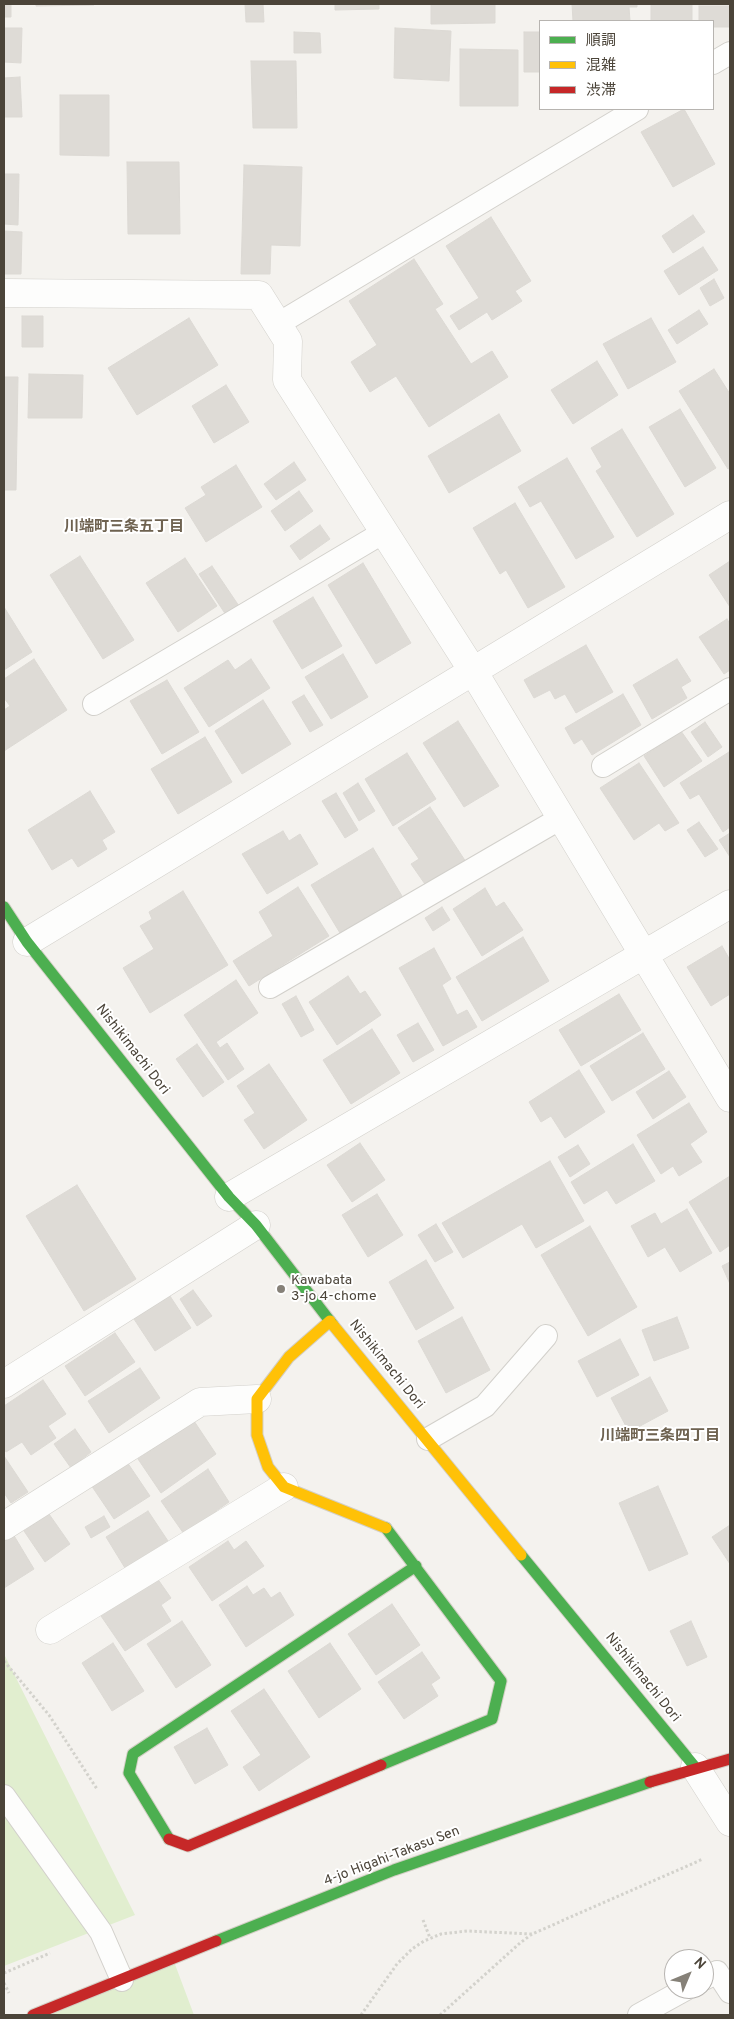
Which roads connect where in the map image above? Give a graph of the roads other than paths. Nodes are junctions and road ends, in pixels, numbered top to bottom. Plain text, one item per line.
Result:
1 (730, 53) edge
2 (714, 62) edge
3 (635, 110) edge
4 (4, 293) edge
5 (278, 324) junction
6 (730, 515) edge
7 (384, 532) junction
8 (473, 671) junction
9 (730, 689) edge
10 (94, 704) dead end
11 (603, 766) dead end
12 (561, 818) junction
13 (730, 904) edge
14 (4, 907) edge
15 (27, 942) junction
16 (643, 954) junction
17 (270, 987) dead end
18 (730, 1098) edge
19 (229, 1197) junction
20 (256, 1225) junction
21 (330, 1321) junction
22 (546, 1336) dead end
23 (4, 1384) edge
24 (257, 1399) junction
25 (428, 1439) junction
26 (284, 1488) junction
27 (4, 1526) edge
28 (416, 1566) junction
29 (50, 1630) dead end
30 (730, 1759) edge
31 (695, 1767) junction
32 (4, 1796) edge
33 (730, 1822) edge
34 (714, 1974) edge
35 (122, 1980) junction
36 (730, 1992) edge
37 (668, 1999) edge
38 (34, 2015) edge
39 (639, 2015) edge

1 - 2 lane
3 - 5 lane
4 - 5 street
5 - 7 street
6 - 8 street
7 - 8 street
7 - 10 lane
8 - 12 street
8 - 15 street
9 - 11 lane
12 - 16 street
12 - 17 lane
13 - 16 street
14 - 15 street, Nishikimachi Dori
15 - 19 street, Nishikimachi Dori
16 - 18 street
16 - 19 street
19 - 20 street, Nishikimachi Dori
20 - 21 street, Nishikimachi Dori
20 - 23 street
21 - 24 street
21 - 25 street, Nishikimachi Dori
22 - 25 lane
24 - 26 street
24 - 27 street
25 - 31 street, Nishikimachi Dori
26 - 28 street
26 - 29 street
28 - 28 street
30 - 31 street, 4-jo Higahi-Takasu Sen
31 - 33 street
31 - 35 street, 4-jo Higahi-Takasu Sen
32 - 35 lane
34 - 36 lane
35 - 38 street, 4-jo Higahi-Takasu Sen
37 - 39 lane

